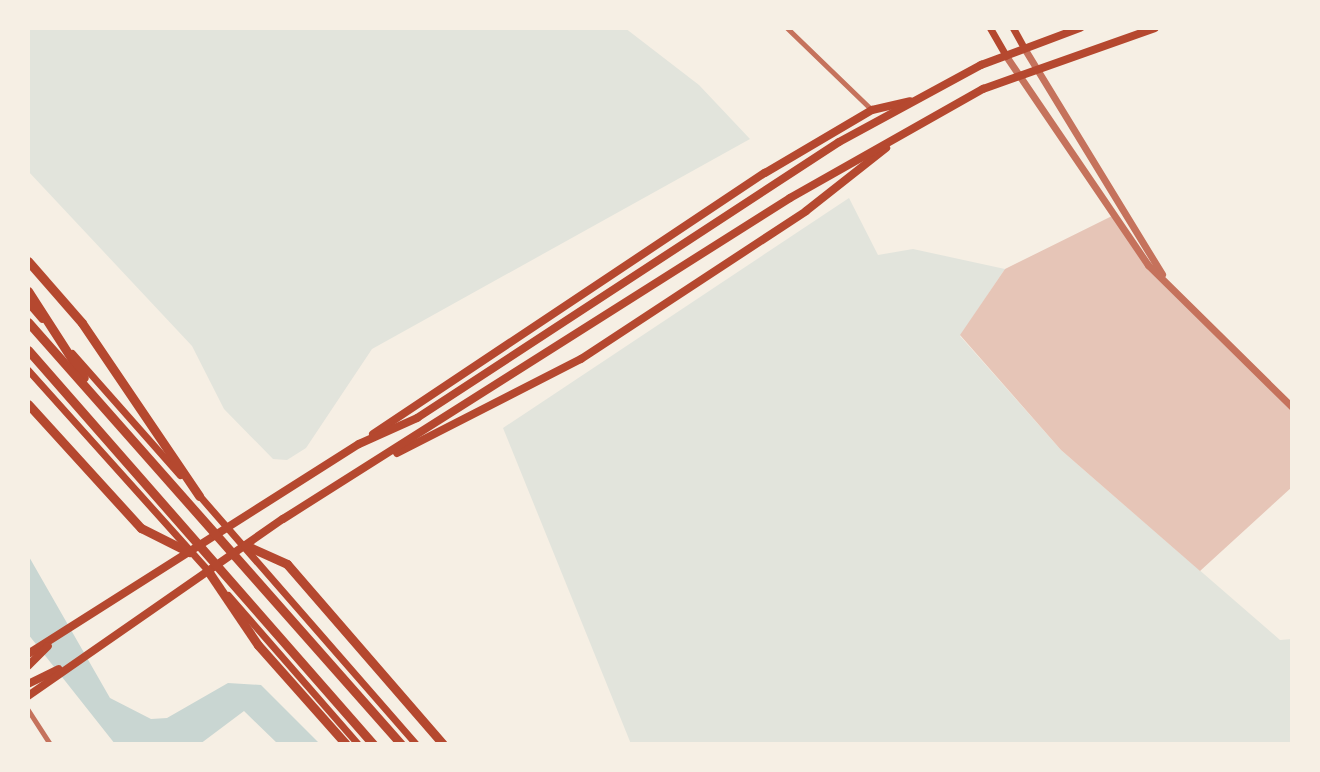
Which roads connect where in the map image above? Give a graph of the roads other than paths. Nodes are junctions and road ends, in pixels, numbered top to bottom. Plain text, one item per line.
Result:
1 (787, 28) edge
2 (990, 28) edge
3 (1013, 28) edge
4 (1080, 28) edge
5 (1155, 28) edge
6 (1024, 48) junction
7 (1006, 56) junction
8 (1041, 72) junction
9 (1023, 79) junction
10 (922, 98) junction
11 (872, 110) junction
12 (929, 118) junction
13 (28, 261) edge
14 (1167, 282) junction
15 (28, 291) edge
16 (28, 303) edge
17 (28, 322) edge
18 (28, 353) edge
19 (28, 370) edge
20 (98, 401) junction
21 (28, 404) edge
22 (1292, 407) edge
23 (359, 444) junction
24 (378, 462) junction
25 (199, 496) junction
26 (227, 527) junction
27 (245, 545) junction
28 (189, 552) junction
29 (208, 571) junction
30 (57, 637) junction
31 (28, 654) edge
32 (74, 662) junction
33 (28, 666) edge
34 (28, 684) edge
35 (28, 696) edge
36 (28, 710) edge
37 (50, 744) edge
38 (346, 744) edge
39 (358, 744) edge
40 (373, 744) edge
41 (401, 744) edge
42 (416, 744) edge
43 (443, 744) edge

1 - 11 street
2 - 7 main road
3 - 6 main road
4 - 6 main road
5 - 8 main road
6 - 7 main road
6 - 8 street
7 - 9 street
7 - 10 main road
8 - 9 main road
8 - 14 street
9 - 12 main road
9 - 14 street
10 - 11 main road
10 - 23 main road
11 - 23 main road
12 - 24 main road
12 - 24 main road
13 - 25 highway
14 - 22 street
15 - 20 highway
16 - 25 main road
17 - 20 highway
18 - 40 highway
19 - 28 main road
20 - 41 highway
21 - 28 highway
23 - 26 main road
24 - 27 main road
25 - 26 main road
26 - 27 main road
26 - 28 main road
27 - 29 main road
27 - 42 main road
27 - 43 highway
28 - 29 main road
28 - 30 main road
29 - 32 main road
29 - 38 highway
29 - 39 main road
30 - 31 main road
30 - 33 main road
32 - 34 main road
32 - 35 main road
36 - 37 street

